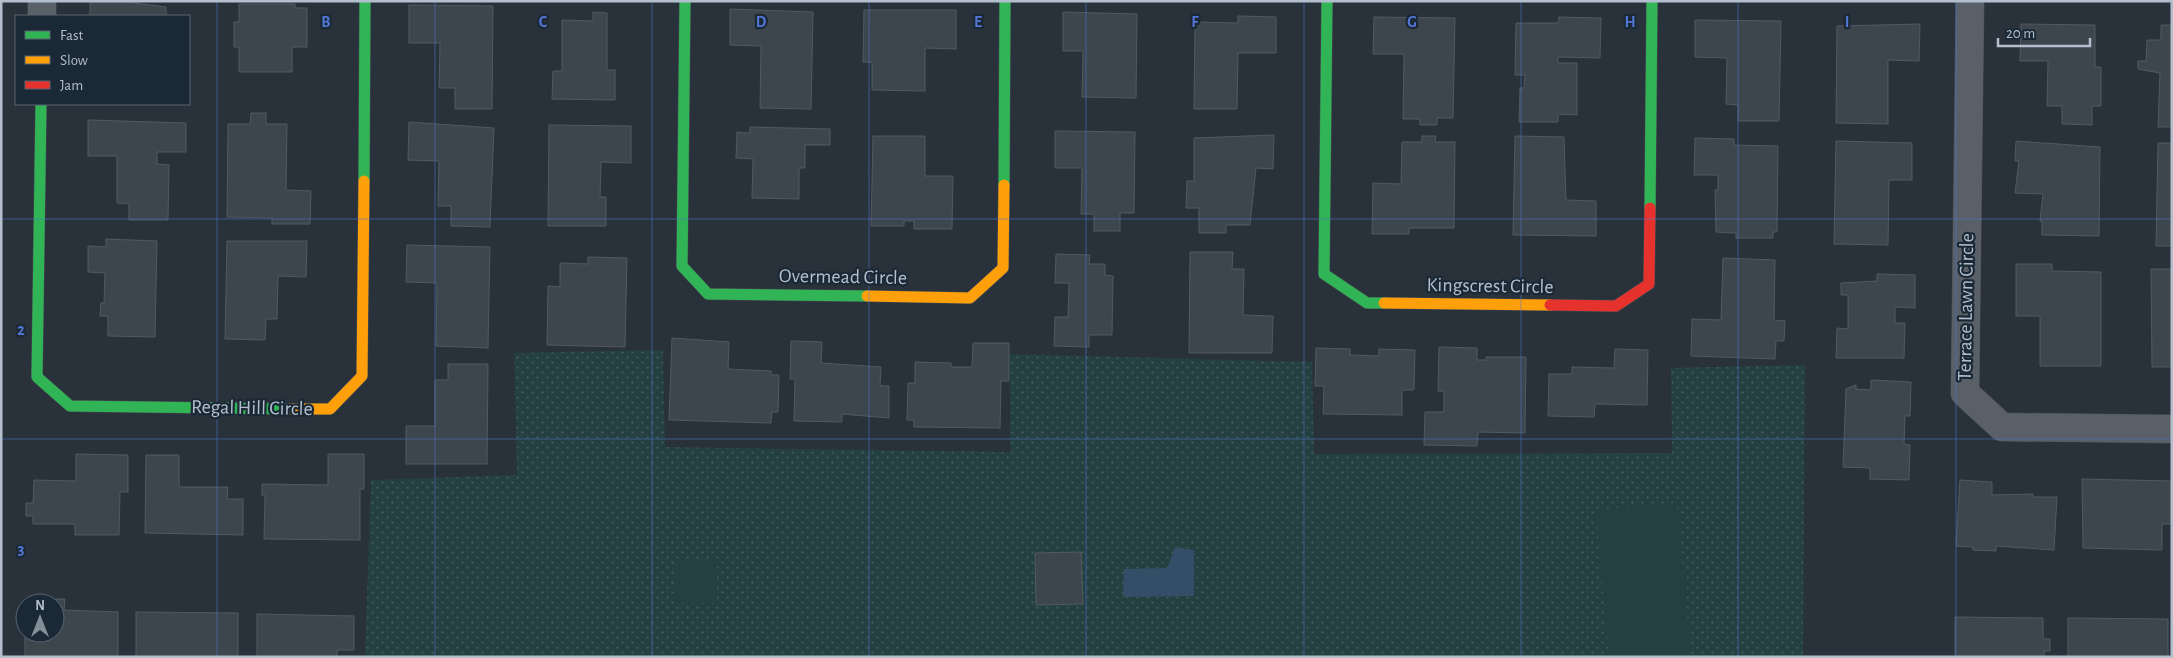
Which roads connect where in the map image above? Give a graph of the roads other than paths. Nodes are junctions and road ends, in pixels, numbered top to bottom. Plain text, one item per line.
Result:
1 (42, 1) edge
2 (365, 1) edge
3 (685, 1) edge
4 (1006, 1) edge
5 (1327, 1) edge
6 (1652, 1) edge
7 (1970, 1) edge
8 (42, 15) edge
9 (41, 105) edge
10 (2172, 429) edge

1 - 8 street
2 - 9 street, Regal Hill Circle
3 - 4 street, Overmead Circle
5 - 6 street, Kingscrest Circle
7 - 10 street, Terrace Lawn Circle

